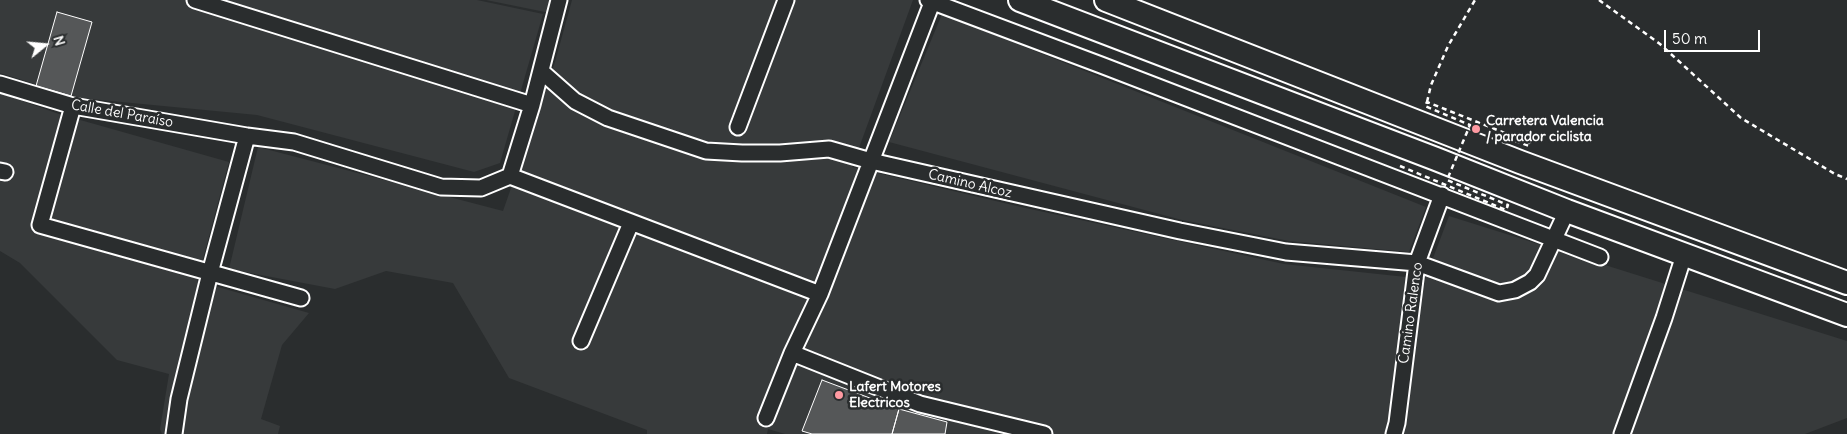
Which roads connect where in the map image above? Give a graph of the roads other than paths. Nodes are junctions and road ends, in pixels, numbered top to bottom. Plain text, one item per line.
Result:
1 (195, 0) edge
2 (559, 0) edge
3 (786, 0) edge
4 (1020, 0) edge
5 (1106, 0) edge
6 (931, 1) edge
7 (541, 71) junction
8 (0, 84) edge
9 (532, 105) junction
10 (73, 106) junction
11 (738, 128) dead end
12 (247, 136) junction
13 (871, 161) junction
14 (510, 176) junction
15 (1442, 196) junction
16 (1567, 211) junction
17 (631, 223) junction
18 (1555, 239) junction
19 (1684, 255) junction
20 (1600, 257) dead end
21 (1417, 263) junction
22 (210, 273) junction
23 (1847, 283) edge
24 (820, 294) junction
25 (301, 298) dead end
26 (1847, 315) edge
27 (581, 341) dead end
28 (792, 353) junction
29 (766, 418) dead end
30 (174, 434) edge
31 (1044, 434) edge
32 (1394, 434) edge
33 (1622, 434) edge

1 - 9 street
2 - 7 street
3 - 11 street
4 - 16 highway
5 - 23 highway
6 - 13 street
6 - 15 street
7 - 9 street
7 - 13 street, Camino Alcoz
8 - 10 street, Calle del Paraíso
9 - 14 street
10 - 12 street, Calle del Paraíso
10 - 22 street
12 - 14 street, Calle del Paraíso
12 - 22 street
13 - 21 street, Camino Alcoz
13 - 24 street
14 - 17 street
15 - 18 street
15 - 21 street, Camino Ralenco
16 - 18 street, Camino Alcoz
16 - 19 highway
17 - 24 street
17 - 27 street
18 - 20 street
18 - 21 street, Camino Alcoz
19 - 26 highway
19 - 33 street
21 - 32 street, Camino Ralenco
22 - 25 street
22 - 30 street
24 - 28 street
28 - 29 street
28 - 31 street

